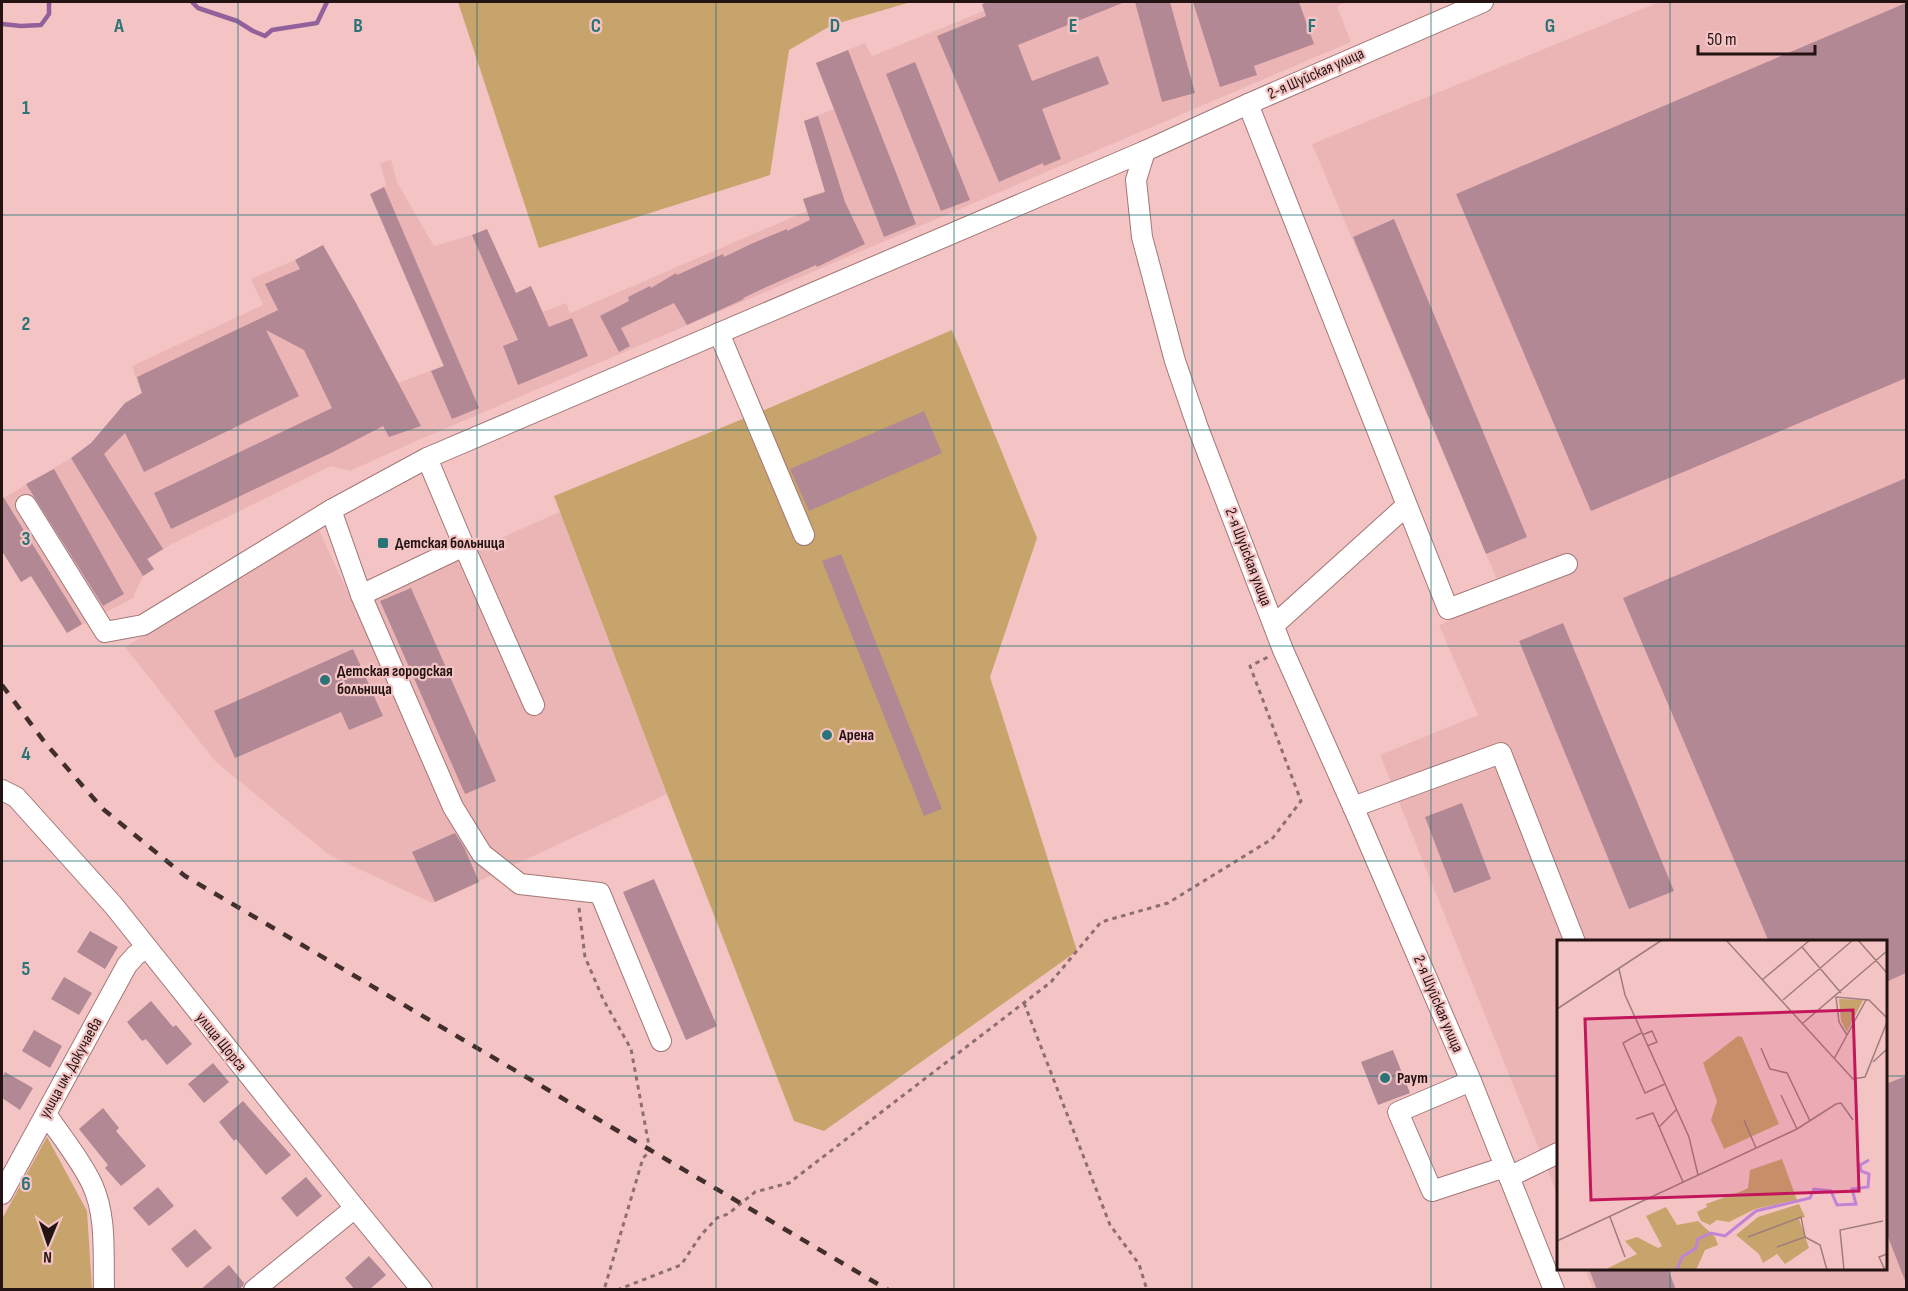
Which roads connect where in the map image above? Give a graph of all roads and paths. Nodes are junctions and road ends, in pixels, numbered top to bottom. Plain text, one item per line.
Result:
1 (1483, 2) edge
2 (1248, 104) junction
3 (1145, 151) junction
4 (1100, 171) junction
5 (1136, 180) junction
6 (719, 333) junction
7 (427, 458) junction
8 (26, 505) dead end
9 (1406, 506) junction
10 (332, 510) junction
11 (804, 536) dead end
12 (464, 546) junction
13 (1567, 564) dead end
14 (361, 595) junction
15 (1274, 625) junction
16 (1283, 650) junction
17 (534, 705) dead end
18 (9, 794) edge
19 (1353, 807) junction
20 (578, 891) junction
21 (1574, 940) edge
22 (146, 948) junction
23 (1024, 1003) junction
24 (661, 1041) dead end
25 (1471, 1081) junction
26 (46, 1114) junction
27 (1557, 1153) edge
28 (1507, 1172) junction
29 (2, 1194) edge
30 (355, 1208) junction
31 (104, 1290) edge
32 (254, 1290) edge
33 (422, 1290) edge
34 (604, 1290) edge
35 (617, 1290) edge
36 (1147, 1290) edge
37 (1554, 1290) edge

1 - 2 street, 2-я Шуйская улица
2 - 3 street, 2-я Шуйская улица
2 - 9 street
3 - 4 street
3 - 5 street, 2-я Шуйская улица
4 - 5 street
4 - 6 street
5 - 15 street, 2-я Шуйская улица
6 - 7 street
6 - 11 street
7 - 10 street
7 - 12 street
8 - 10 street
9 - 13 street
9 - 15 street
10 - 14 street
12 - 14 street
12 - 17 street
14 - 20 street
15 - 16 street, 2-я Шуйская улица
16 - 19 street, 2-я Шуйская улица
16 - 23 path
18 - 22 street, улица Щорса
19 - 21 street
19 - 25 street, 2-я Шуйская улица
20 - 24 street
20 - 34 path
22 - 26 street, улица им. Докучаева
22 - 30 street, улица Щорса
23 - 35 path
23 - 36 path
25 - 28 street, 2-я Шуйская улица
25 - 28 street
26 - 29 street, улица им. Докучаева
26 - 31 street
27 - 28 street
28 - 37 street, 2-я Шуйская улица
30 - 32 street
30 - 33 street, улица Щорса

